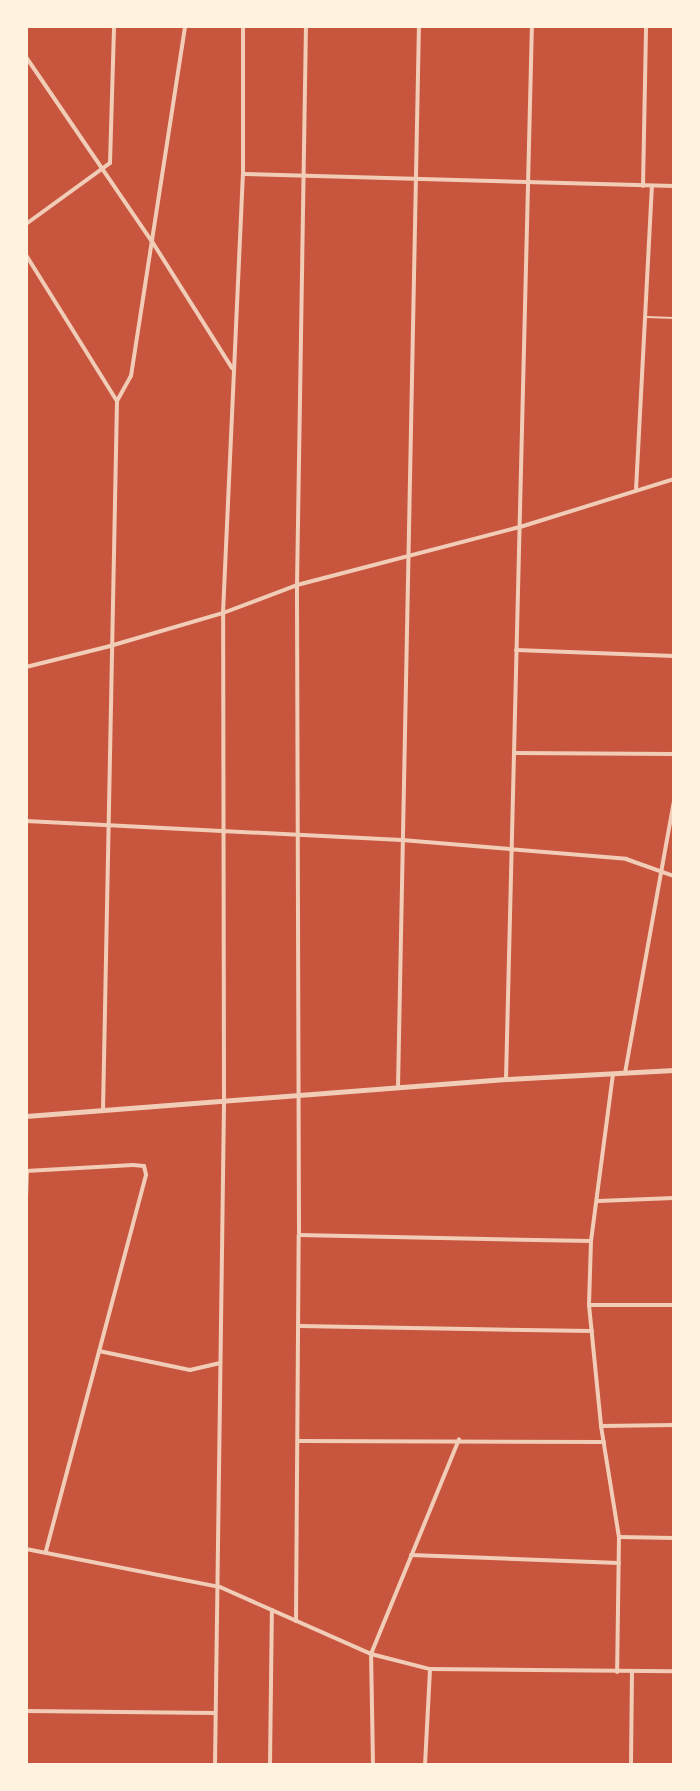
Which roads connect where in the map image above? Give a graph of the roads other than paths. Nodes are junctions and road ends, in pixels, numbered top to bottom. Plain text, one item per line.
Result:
1 (114, 26) edge
2 (185, 26) edge
3 (243, 26) edge
4 (306, 26) edge
5 (419, 26) edge
6 (532, 26) edge
7 (646, 26) edge
8 (26, 57) edge
9 (102, 170) junction
10 (243, 174) junction
11 (303, 176) junction
12 (416, 179) junction
13 (528, 183) junction
14 (643, 186) junction
15 (652, 186) junction
16 (674, 186) edge
17 (26, 224) edge
18 (153, 243) junction
19 (26, 255) edge
20 (645, 317) junction
21 (674, 318) edge
22 (234, 370) junction
23 (117, 401) junction
24 (674, 479) edge
25 (636, 490) junction
26 (520, 527) junction
27 (408, 557) junction
28 (297, 585) junction
29 (223, 613) junction
30 (110, 646) junction
31 (516, 650) junction
32 (674, 656) edge
33 (26, 667) edge
34 (514, 753) junction
35 (674, 754) edge
36 (674, 802) edge
37 (26, 821) edge
38 (109, 825) junction
39 (226, 830) junction
40 (299, 834) junction
41 (402, 840) junction
42 (512, 850) junction
43 (664, 873) junction
44 (674, 876) edge
45 (674, 1070) edge
46 (625, 1073) junction
47 (613, 1074) junction
48 (506, 1079) junction
49 (398, 1088) junction
50 (299, 1097) junction
51 (224, 1102) junction
52 (103, 1110) junction
53 (26, 1116) edge
54 (26, 1171) edge
55 (26, 1198) edge
56 (674, 1198) edge
57 (598, 1201) junction
58 (299, 1235) junction
59 (591, 1241) junction
60 (589, 1305) junction
61 (674, 1305) edge
62 (299, 1326) junction
63 (592, 1331) junction
64 (99, 1351) junction
65 (220, 1363) junction
66 (674, 1425) edge
67 (601, 1426) junction
68 (459, 1439) junction
69 (298, 1441) junction
70 (604, 1442) junction
71 (619, 1537) junction
72 (674, 1538) edge
73 (26, 1549) edge
74 (46, 1553) junction
75 (411, 1555) junction
76 (619, 1563) junction
77 (215, 1586) junction
78 (272, 1610) junction
79 (296, 1621) junction
80 (371, 1654) junction
81 (430, 1669) junction
82 (674, 1671) edge
83 (617, 1672) junction
84 (632, 1672) junction
85 (26, 1711) edge
86 (215, 1713) junction
87 (215, 1765) edge
88 (270, 1765) edge
89 (373, 1765) edge
90 (425, 1765) edge
91 (631, 1765) edge

1 - 9 street
2 - 18 street
3 - 10 street
4 - 11 street
5 - 12 street
6 - 13 street
7 - 14 street
8 - 9 street
9 - 17 street
9 - 18 street
10 - 11 street
10 - 22 street
11 - 12 street
11 - 28 street
12 - 13 street
12 - 27 street
13 - 14 street
13 - 26 street
14 - 15 street
15 - 16 street
15 - 20 street
18 - 22 street
18 - 23 street
19 - 23 street
20 - 21 lane
20 - 25 street
22 - 29 street
23 - 30 street
24 - 25 street
25 - 26 street
26 - 27 street
26 - 31 street
27 - 28 street
27 - 41 street
28 - 29 street
28 - 40 street
29 - 30 street
29 - 39 street
30 - 33 street
30 - 38 street
31 - 32 street
31 - 34 street
34 - 35 street
34 - 42 street
36 - 43 street
37 - 38 street
38 - 39 street
38 - 52 street
39 - 40 street
39 - 51 street
40 - 41 street
40 - 50 street
41 - 42 street
41 - 49 street
42 - 43 street
42 - 48 street
43 - 44 street
43 - 46 street
45 - 46 street
46 - 47 street
47 - 48 street
47 - 57 street
48 - 49 street
49 - 50 street
50 - 51 street
50 - 58 street
51 - 52 street
51 - 65 street
52 - 53 street
54 - 55 street
54 - 64 street
56 - 57 street
57 - 59 street
58 - 59 street
58 - 62 street
59 - 60 street
60 - 61 street
60 - 63 street
62 - 63 street
62 - 69 street
63 - 67 street
64 - 65 street
64 - 74 street
65 - 77 street
66 - 67 street
67 - 70 street
68 - 69 street
68 - 70 street
68 - 75 street
69 - 79 street
70 - 71 street
71 - 72 street
71 - 76 street
73 - 74 street
74 - 77 street
75 - 76 street
75 - 80 street
76 - 83 street
77 - 78 street
77 - 86 street
78 - 79 street
78 - 88 street
79 - 80 street
80 - 81 street
80 - 89 street
81 - 83 street
81 - 90 street
82 - 84 street
83 - 84 street
84 - 91 street
85 - 86 street
86 - 87 street

